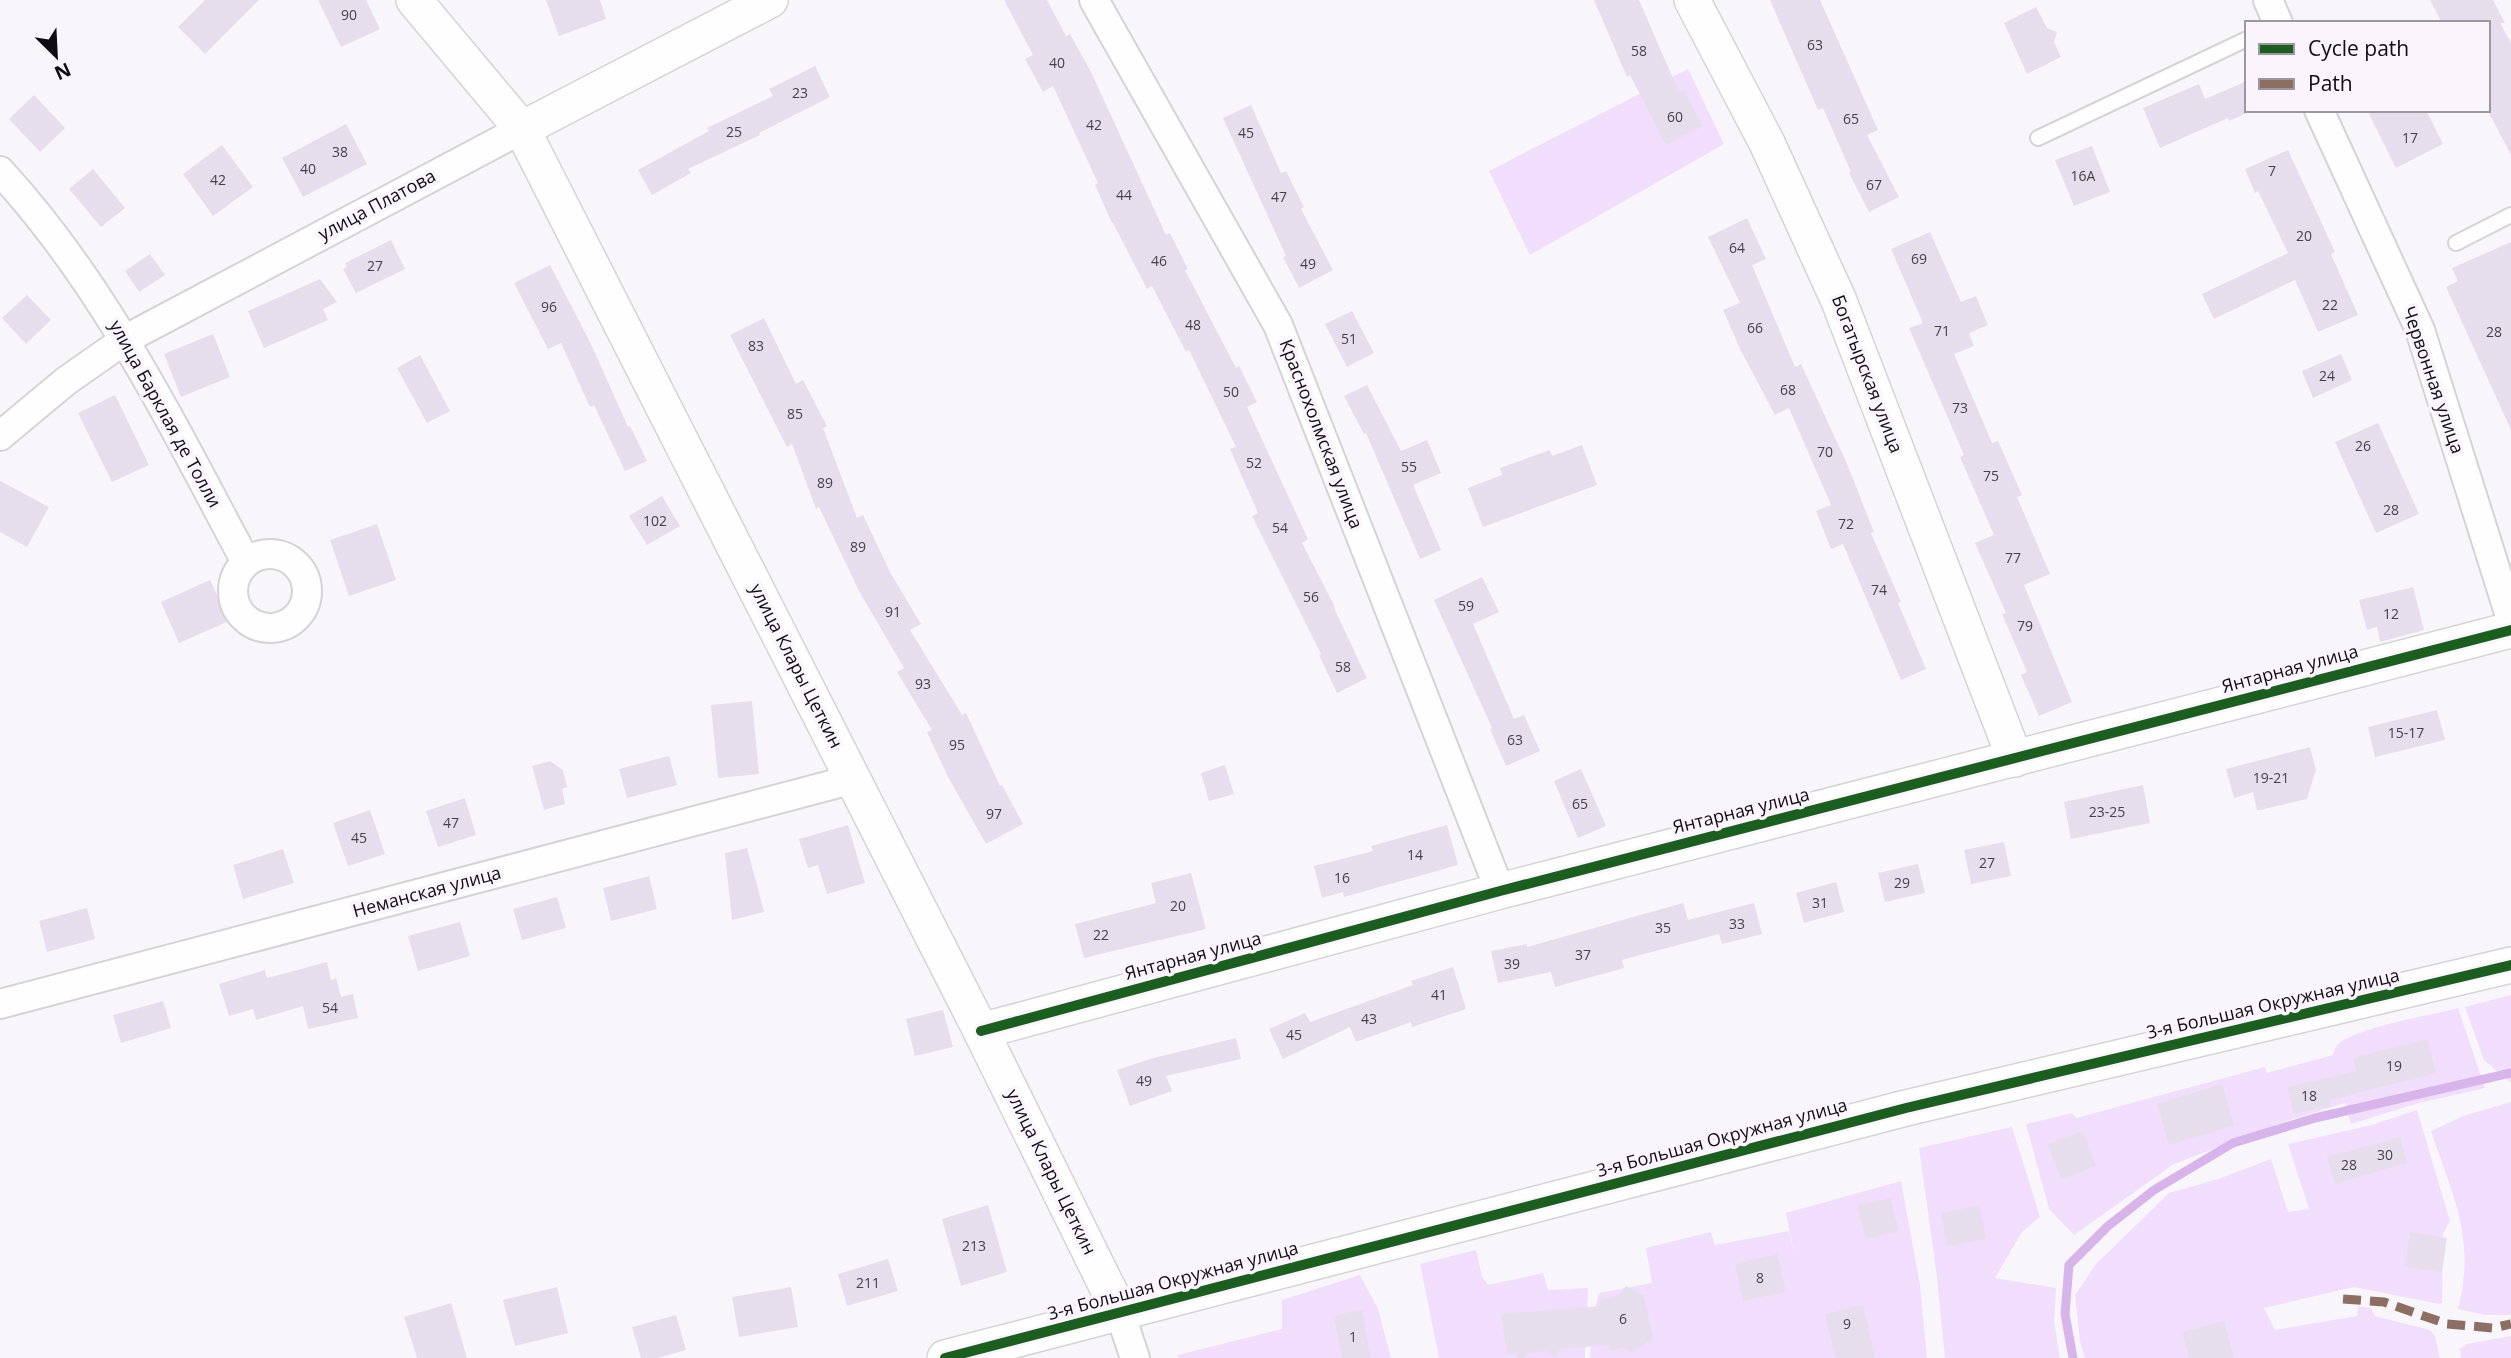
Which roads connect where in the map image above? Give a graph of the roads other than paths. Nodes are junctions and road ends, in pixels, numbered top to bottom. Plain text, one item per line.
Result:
1 (414, 0) edge
2 (770, 0) edge
3 (1094, 0) edge
4 (1692, 0) edge
5 (2268, 0) edge
6 (2277, 21) edge
7 (2245, 40) edge
8 (2320, 112) edge
9 (522, 129) junction
10 (2038, 138) dead end
11 (0, 171) edge
12 (2511, 215) edge
13 (2456, 243) dead end
14 (126, 339) junction
15 (0, 436) edge
16 (246, 562) dead end
17 (2511, 619) edge
18 (2511, 630) edge
19 (2015, 759) junction
20 (854, 779) junction
21 (1500, 891) junction
22 (2511, 965) edge
23 (2, 996) edge
24 (982, 1031) junction
25 (1119, 1313) junction
26 (945, 1358) edge
27 (1135, 1358) edge

1 - 9 street, улица Клары Цеткин
2 - 9 street, улица Платова
3 - 21 street, Краснохолмская улица
4 - 19 street, Богатырская улица
5 - 6 street
7 - 10 lane
8 - 17 street, Червонная улица
9 - 14 street, улица Платова
9 - 20 street, улица Клары Цеткин
11 - 14 street, улица Барклая де Толли
12 - 13 lane
14 - 15 street, улица Платова
14 - 16 street, улица Барклая де Толли
18 - 19 street, Янтарная улица
19 - 21 street, Янтарная улица
20 - 23 street, Неманская улица
20 - 24 street, улица Клары Цеткин
21 - 24 street, Янтарная улица
22 - 25 street, 3-я Большая Окружная улица
24 - 25 street, улица Клары Цеткин
25 - 26 street, 3-я Большая Окружная улица
25 - 27 street, улица Клары Цеткин

